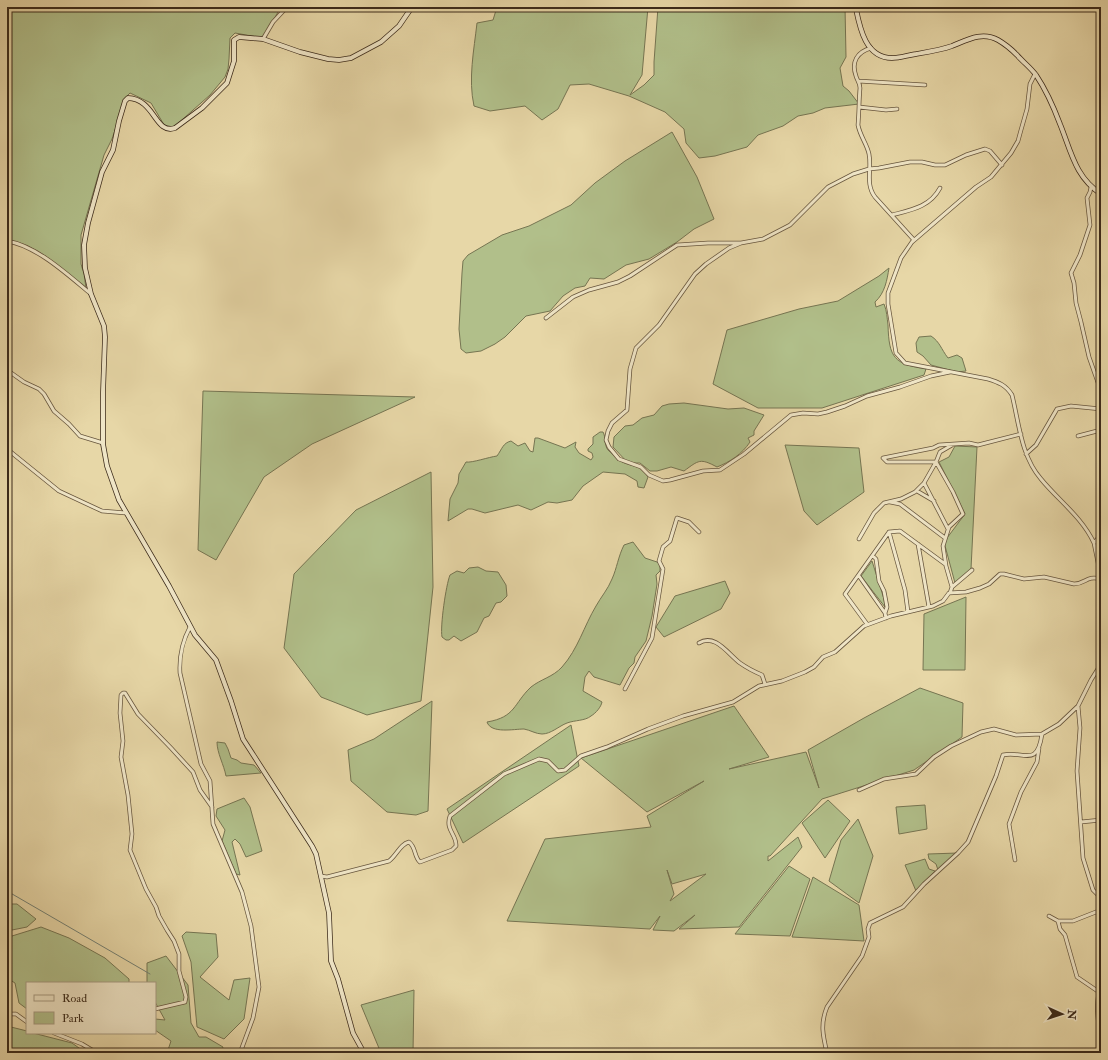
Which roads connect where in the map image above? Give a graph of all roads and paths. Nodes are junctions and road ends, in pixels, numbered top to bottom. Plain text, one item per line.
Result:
1 (288, 7) edge
2 (857, 7) edge
3 (411, 8) edge
4 (264, 39) junction
5 (871, 48) junction
6 (1035, 74) junction
7 (858, 81) junction
8 (925, 85) dead end
9 (859, 107) junction
10 (897, 109) dead end
11 (1002, 165) junction
12 (869, 169) junction
13 (1091, 187) junction
14 (940, 188) dead end
15 (1101, 194) edge
16 (892, 215) junction
17 (7, 240) edge
18 (914, 240) junction
19 (741, 243) junction
20 (91, 294) junction
21 (546, 318) dead end
22 (7, 370) edge
23 (952, 372) junction
24 (1101, 391) edge
25 (1101, 409) edge
26 (1101, 430) edge
27 (1021, 434) junction
28 (1078, 436) dead end
29 (104, 443) junction
30 (954, 444) junction
31 (7, 449) edge
32 (1026, 454) junction
33 (936, 462) junction
34 (924, 483) junction
35 (917, 491) junction
36 (934, 501) junction
37 (889, 502) junction
38 (126, 513) junction
39 (1101, 529) edge
40 (948, 530) junction
41 (699, 532) dead end
42 (890, 532) junction
43 (1100, 537) edge
44 (945, 538) junction
45 (859, 539) dead end
46 (1094, 543) junction
47 (918, 544) junction
48 (874, 557) dead end
49 (946, 564) junction
50 (972, 570) dead end
51 (1101, 572) edge
52 (859, 576) junction
53 (1101, 578) edge
54 (952, 588) junction
55 (950, 593) junction
56 (929, 607) junction
57 (908, 612) junction
58 (885, 613) junction
59 (886, 618) junction
60 (867, 624) junction
61 (190, 627) junction
62 (699, 643) dead end
63 (1101, 664) edge
64 (765, 684) junction
65 (625, 689) dead end
66 (1078, 706) junction
67 (1042, 734) junction
68 (1039, 746) junction
69 (859, 790) dead end
70 (212, 807) junction
71 (1101, 820) edge
72 (1081, 822) junction
73 (1015, 860) dead end
74 (321, 876) junction
75 (1101, 898) edge
76 (1101, 910) edge
77 (1049, 916) dead end
78 (1058, 921) junction
79 (1101, 988) edge
80 (1099, 992) junction
81 (156, 1009) edge
82 (7, 1014) edge
83 (26, 1021) edge
84 (57, 1034) edge
85 (1101, 1042) edge
86 (97, 1053) edge
87 (240, 1053) edge
88 (364, 1053) edge
89 (827, 1053) edge

1 - 4 street
2 - 5 street
3 - 4 street
4 - 20 street
5 - 6 street
5 - 7 street
6 - 11 street
6 - 13 street
7 - 8 street
7 - 9 street
9 - 10 street
9 - 12 street
11 - 12 street
11 - 18 street
12 - 16 street
12 - 19 street
13 - 15 street
13 - 24 street
14 - 16 street
16 - 18 street
17 - 20 street
18 - 23 street
19 - 21 street
19 - 23 street
20 - 29 street
22 - 29 street
23 - 27 street
25 - 32 street
26 - 28 street
27 - 30 street
27 - 32 street
29 - 38 street
30 - 33 street
30 - 33 street
31 - 38 street
32 - 46 street
33 - 34 street
33 - 40 street
34 - 35 street
34 - 36 street
35 - 36 street
35 - 37 street
36 - 40 street
37 - 44 street
37 - 45 street
38 - 61 street
39 - 43 street
40 - 44 street
41 - 65 street
42 - 47 street
42 - 52 street
42 - 57 street
43 - 46 street
44 - 49 street
46 - 51 street
47 - 49 street
47 - 56 street
48 - 58 street
49 - 54 street
50 - 54 street
51 - 53 street
52 - 58 street
52 - 60 street
53 - 55 street
54 - 55 street
55 - 56 street
56 - 57 street
57 - 59 street
58 - 59 street
59 - 60 street
60 - 64 street
61 - 70 street
61 - 74 street
62 - 64 street
63 - 66 street
64 - 74 street
66 - 67 street
66 - 72 street
67 - 68 street
67 - 69 street
68 - 73 street
68 - 89 street
70 - 81 street
70 - 87 street
71 - 72 street
72 - 75 street
74 - 88 street
76 - 78 street
77 - 78 street
78 - 80 street
79 - 80 street
80 - 85 street
82 - 83 street
84 - 86 street

